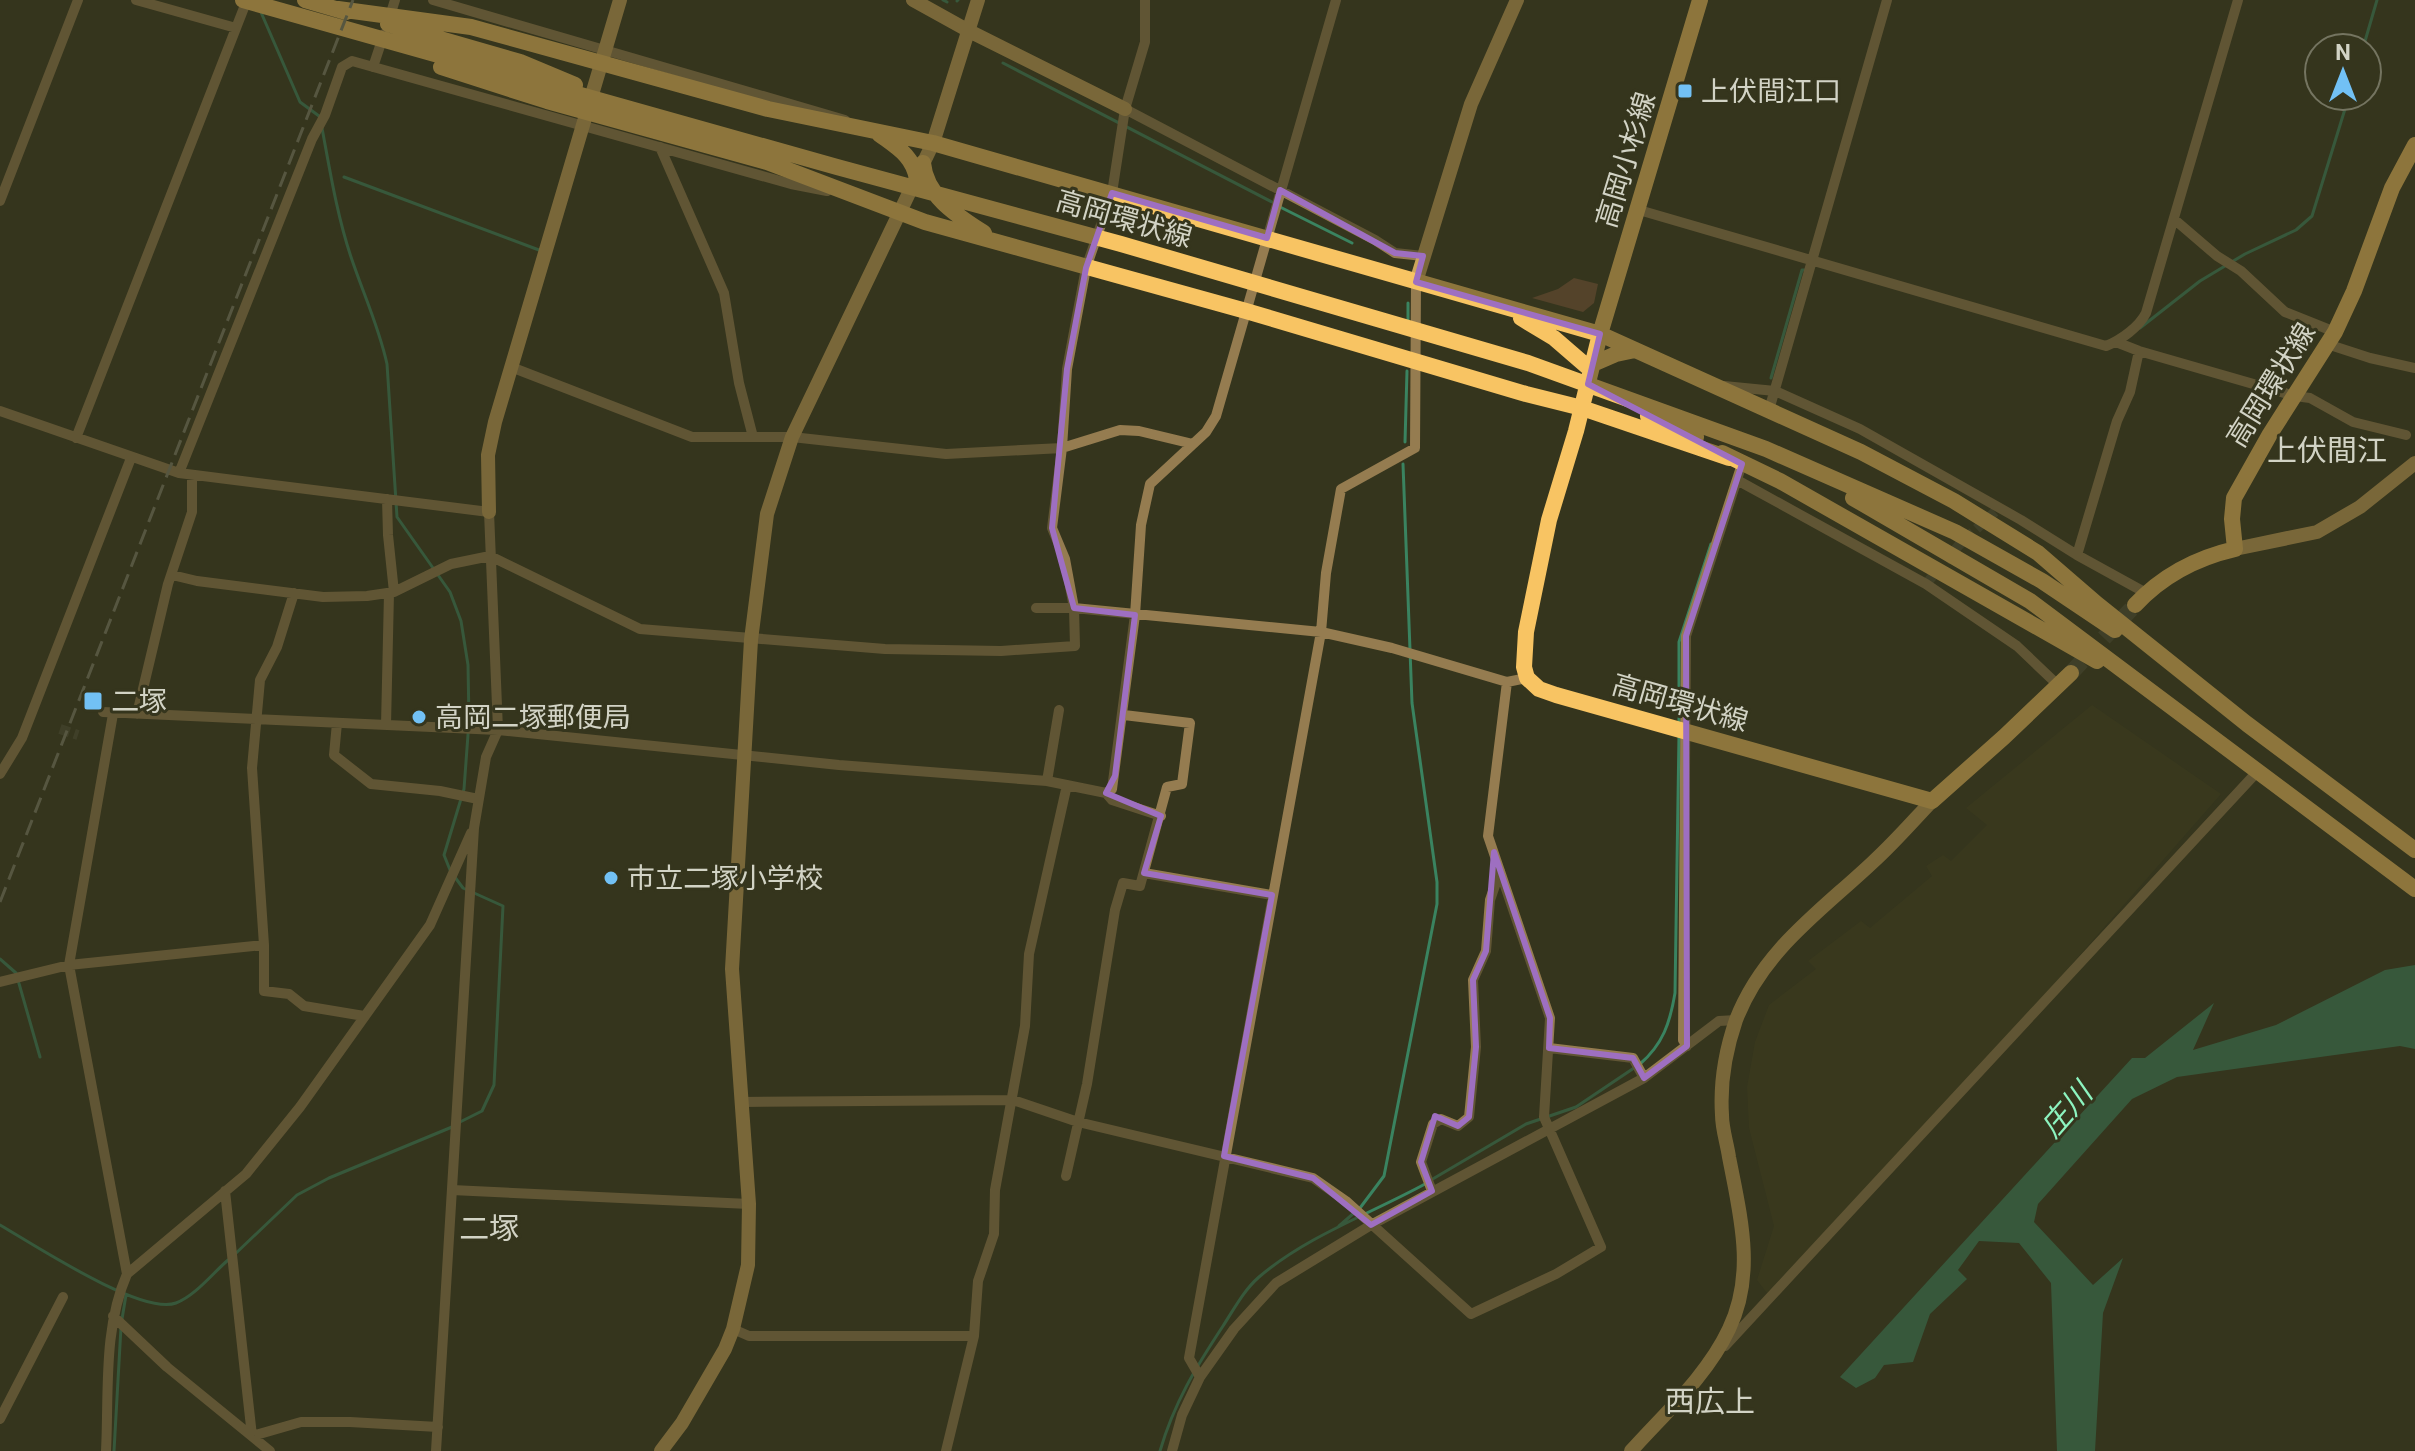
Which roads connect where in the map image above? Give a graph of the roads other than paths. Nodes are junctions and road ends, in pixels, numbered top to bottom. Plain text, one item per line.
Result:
1 (78, 0) edge
2 (136, 0) edge
3 (245, 0) edge
4 (305, 0) edge
5 (395, 0) edge
6 (433, 0) edge
7 (620, 0) edge
8 (913, 0) edge
9 (978, 0) edge
10 (1145, 0) edge
11 (1336, 0) edge
12 (1517, 0) edge
13 (1700, 0) edge
14 (1887, 0) edge
15 (2238, 0) edge
16 (338, 9) junction
17 (496, 18) junction
18 (236, 28) junction
19 (969, 31) junction
20 (605, 50) junction
21 (373, 67) junction
22 (476, 95) junction
23 (1125, 109) junction
24 (641, 120) junction
25 (583, 125) junction
26 (868, 130) junction
27 (933, 143) junction
28 (660, 147) junction
29 (2413, 153) edge
30 (920, 171) junction
31 (1280, 190) junction
32 (1112, 193) junction
33 (852, 196) junction
34 (0, 201) edge
35 (1639, 210) junction
36 (902, 212) junction
37 (2175, 220) junction
38 (1267, 238) junction
39 (999, 243) junction
40 (1423, 256) junction
41 (1813, 262) junction
42 (1086, 268) junction
43 (1416, 282) junction
44 (1506, 309) junction
45 (1246, 311) junction
46 (1600, 334) junction
47 (2331, 338) junction
48 (2116, 342) junction
49 (1635, 350) junction
50 (2139, 351) junction
51 (1414, 360) junction
52 (511, 367) junction
53 (2415, 368) edge
54 (1590, 373) junction
55 (1711, 384) junction
56 (1775, 391) junction
57 (1526, 394) junction
58 (2295, 396) junction
59 (1582, 408) junction
60 (1769, 410) junction
61 (0, 411) edge
62 (2406, 435) dead end
63 (753, 437) junction
64 (792, 437) junction
65 (76, 438) junction
66 (1193, 444) junction
67 (1062, 448) junction
68 (1766, 449) junction
69 (131, 458) junction
70 (2415, 463) edge
71 (1736, 467) junction
72 (179, 473) junction
73 (192, 475) junction
74 (387, 499) junction
75 (489, 512) junction
76 (2235, 549) junction
77 (2077, 555) junction
78 (490, 556) junction
79 (172, 575) junction
80 (392, 592) junction
81 (294, 593) junction
82 (2140, 599) joint
83 (1036, 608) dead end
84 (1074, 608) junction
85 (1135, 615) junction
86 (1321, 632) junction
87 (751, 640) junction
88 (2071, 673) tunnel mouth
89 (1527, 678) junction
90 (1507, 682) junction
91 (2059, 686) junction
92 (2174, 707) junction
93 (1059, 710) dead end
94 (137, 714) junction
95 (1124, 715) junction
96 (256, 719) junction
97 (337, 723) junction
98 (2247, 724) junction
99 (386, 725) junction
100 (498, 730) junction
101 (1684, 730) junction
102 (743, 755) junction
103 (2257, 772) junction
104 (0, 774) edge
105 (1047, 781) junction
106 (1067, 785) junction
107 (1106, 793) junction
108 (478, 799) junction
109 (1932, 801) junction
110 (1161, 816) junction
111 (474, 828) junction
112 (2415, 850) edge
113 (1500, 871) junction
114 (1144, 873) junction
115 (2415, 889) edge
116 (1272, 895) junction
117 (264, 945) junction
118 (69, 965) junction
119 (0, 982) edge
120 (364, 1016) junction
121 (1736, 1020) junction
122 (1687, 1046) junction
123 (1549, 1048) junction
124 (1644, 1078) junction
125 (1013, 1100) junction
126 (741, 1102) junction
127 (1078, 1122) junction
128 (1549, 1128) junction
129 (1224, 1156) junction
130 (1066, 1176) dead end
131 (452, 1190) junction
132 (225, 1191) junction
133 (1432, 1191) junction
134 (749, 1204) junction
135 (1371, 1225) junction
136 (127, 1274) junction
137 (63, 1297) dead end
138 (113, 1316) junction
139 (733, 1329) junction
140 (974, 1336) junction
141 (1714, 1357) junction
142 (1200, 1377) junction
143 (0, 1419) edge
144 (438, 1427) junction
145 (252, 1436) junction
146 (106, 1451) edge
147 (270, 1451) edge
148 (436, 1451) edge
149 (661, 1451) edge
150 (946, 1451) edge
151 (1172, 1451) edge
152 (1631, 1451) edge

1 - 34 street
2 - 18 street
3 - 18 street
3 - 24 main road, 高岡環状線
4 - 16 main road, 高岡環状線
5 - 21 street
6 - 17 street
7 - 20 street
8 - 19 street
9 - 19 street
10 - 23 street
11 - 31 street
12 - 40 street
13 - 35 main road, 高岡小杉線
14 - 41 street
15 - 37 street
16 - 24 main road, 高岡環状線
16 - 26 main road
17 - 20 street
17 - 22 street
18 - 65 street
19 - 23 street
19 - 27 street
20 - 25 street
20 - 26 street
21 - 22 street
21 - 72 street
22 - 25 street
23 - 31 street
23 - 32 street
24 - 33 main road
24 - 68 main road, 高岡環状線
25 - 28 street
25 - 52 street
26 - 27 main road
26 - 30 main road
27 - 30 street
27 - 32 main road
28 - 33 street
28 - 63 street
29 - 47 main road, 高岡環状線
30 - 36 street
30 - 39 main road
31 - 38 street
31 - 40 street
32 - 38 main road
32 - 42 street
33 - 36 main road
35 - 41 street
35 - 46 main road, 高岡小杉線
36 - 39 main road
36 - 64 street
37 - 47 street
37 - 48 street
38 - 43 main road
38 - 45 street
39 - 42 main road
40 - 43 street
41 - 48 street
41 - 56 street
42 - 45 main road
42 - 67 street
43 - 44 main road
43 - 51 street
44 - 46 main road
44 - 54 main road
45 - 51 main road
45 - 66 street
46 - 49 main road
46 - 54 main road
47 - 53 street
47 - 58 main road, 高岡環状線
48 - 50 street
49 - 54 main road
49 - 55 main road
50 - 58 street
50 - 77 street
51 - 57 main road
51 - 86 street
52 - 63 street
52 - 75 street
54 - 57 main road
54 - 59 main road
54 - 71 main road
55 - 56 street
55 - 60 main road
56 - 60 street
56 - 77 street
57 - 59 main road
58 - 62 street
58 - 76 main road, 高岡環状線
59 - 71 main road
59 - 89 main road
60 - 98 main road
61 - 65 street
63 - 64 street
64 - 67 street
64 - 87 street
65 - 69 street
66 - 67 street
66 - 85 street
67 - 84 street
68 - 92 main road, 高岡環状線
68 - 98 main road, 高岡環状線
69 - 72 street
69 - 104 street
70 - 76 street
71 - 91 street
71 - 92 main road
71 - 101 street
72 - 73 street
73 - 74 street
73 - 79 street
74 - 75 street
74 - 80 street
75 - 78 street
76 - 82 main road
77 - 82 street
78 - 80 street
78 - 87 street
78 - 100 street
79 - 81 street
79 - 94 street
80 - 81 street
80 - 99 street
81 - 96 street
83 - 84 street
84 - 85 street
84 - 87 street
85 - 86 street
85 - 95 street
86 - 90 street
86 - 116 street
87 - 102 street
88 - 91 main road
89 - 90 street
89 - 101 main road, 高岡環状線
90 - 113 street
91 - 109 main road
92 - 103 main road
93 - 105 street
94 - 96 street
94 - 118 street
95 - 107 street
95 - 110 street
96 - 97 street
96 - 117 street
97 - 99 street
97 - 108 street
98 - 112 main road
99 - 100 street
100 - 102 street
100 - 108 street
101 - 109 main road, 高岡環状線
101 - 122 street
102 - 105 street
102 - 126 street
103 - 115 main road
103 - 141 street
105 - 106 street
106 - 107 street
106 - 125 street
107 - 110 street
108 - 111 street
109 - 121 street
110 - 114 street
111 - 120 street
111 - 131 street
113 - 123 street
113 - 133 street
114 - 116 street
114 - 127 street
116 - 129 street
117 - 118 street
117 - 120 street
118 - 119 street
118 - 136 street
120 - 132 street
121 - 122 street
121 - 141 street
122 - 124 street
123 - 124 street
123 - 128 street
124 - 128 street
125 - 126 street
125 - 127 street
125 - 140 street
126 - 134 street
127 - 129 street
127 - 130 street
128 - 133 street
128 - 135 street
129 - 135 street
129 - 142 street
131 - 134 street
131 - 144 street
132 - 136 street
132 - 145 street
133 - 135 street
134 - 139 street
135 - 142 street
136 - 138 street
137 - 143 street
138 - 145 street
138 - 146 street
139 - 140 street
139 - 149 street
140 - 150 street
141 - 152 street
142 - 151 street
144 - 145 street
144 - 148 street
145 - 147 street

